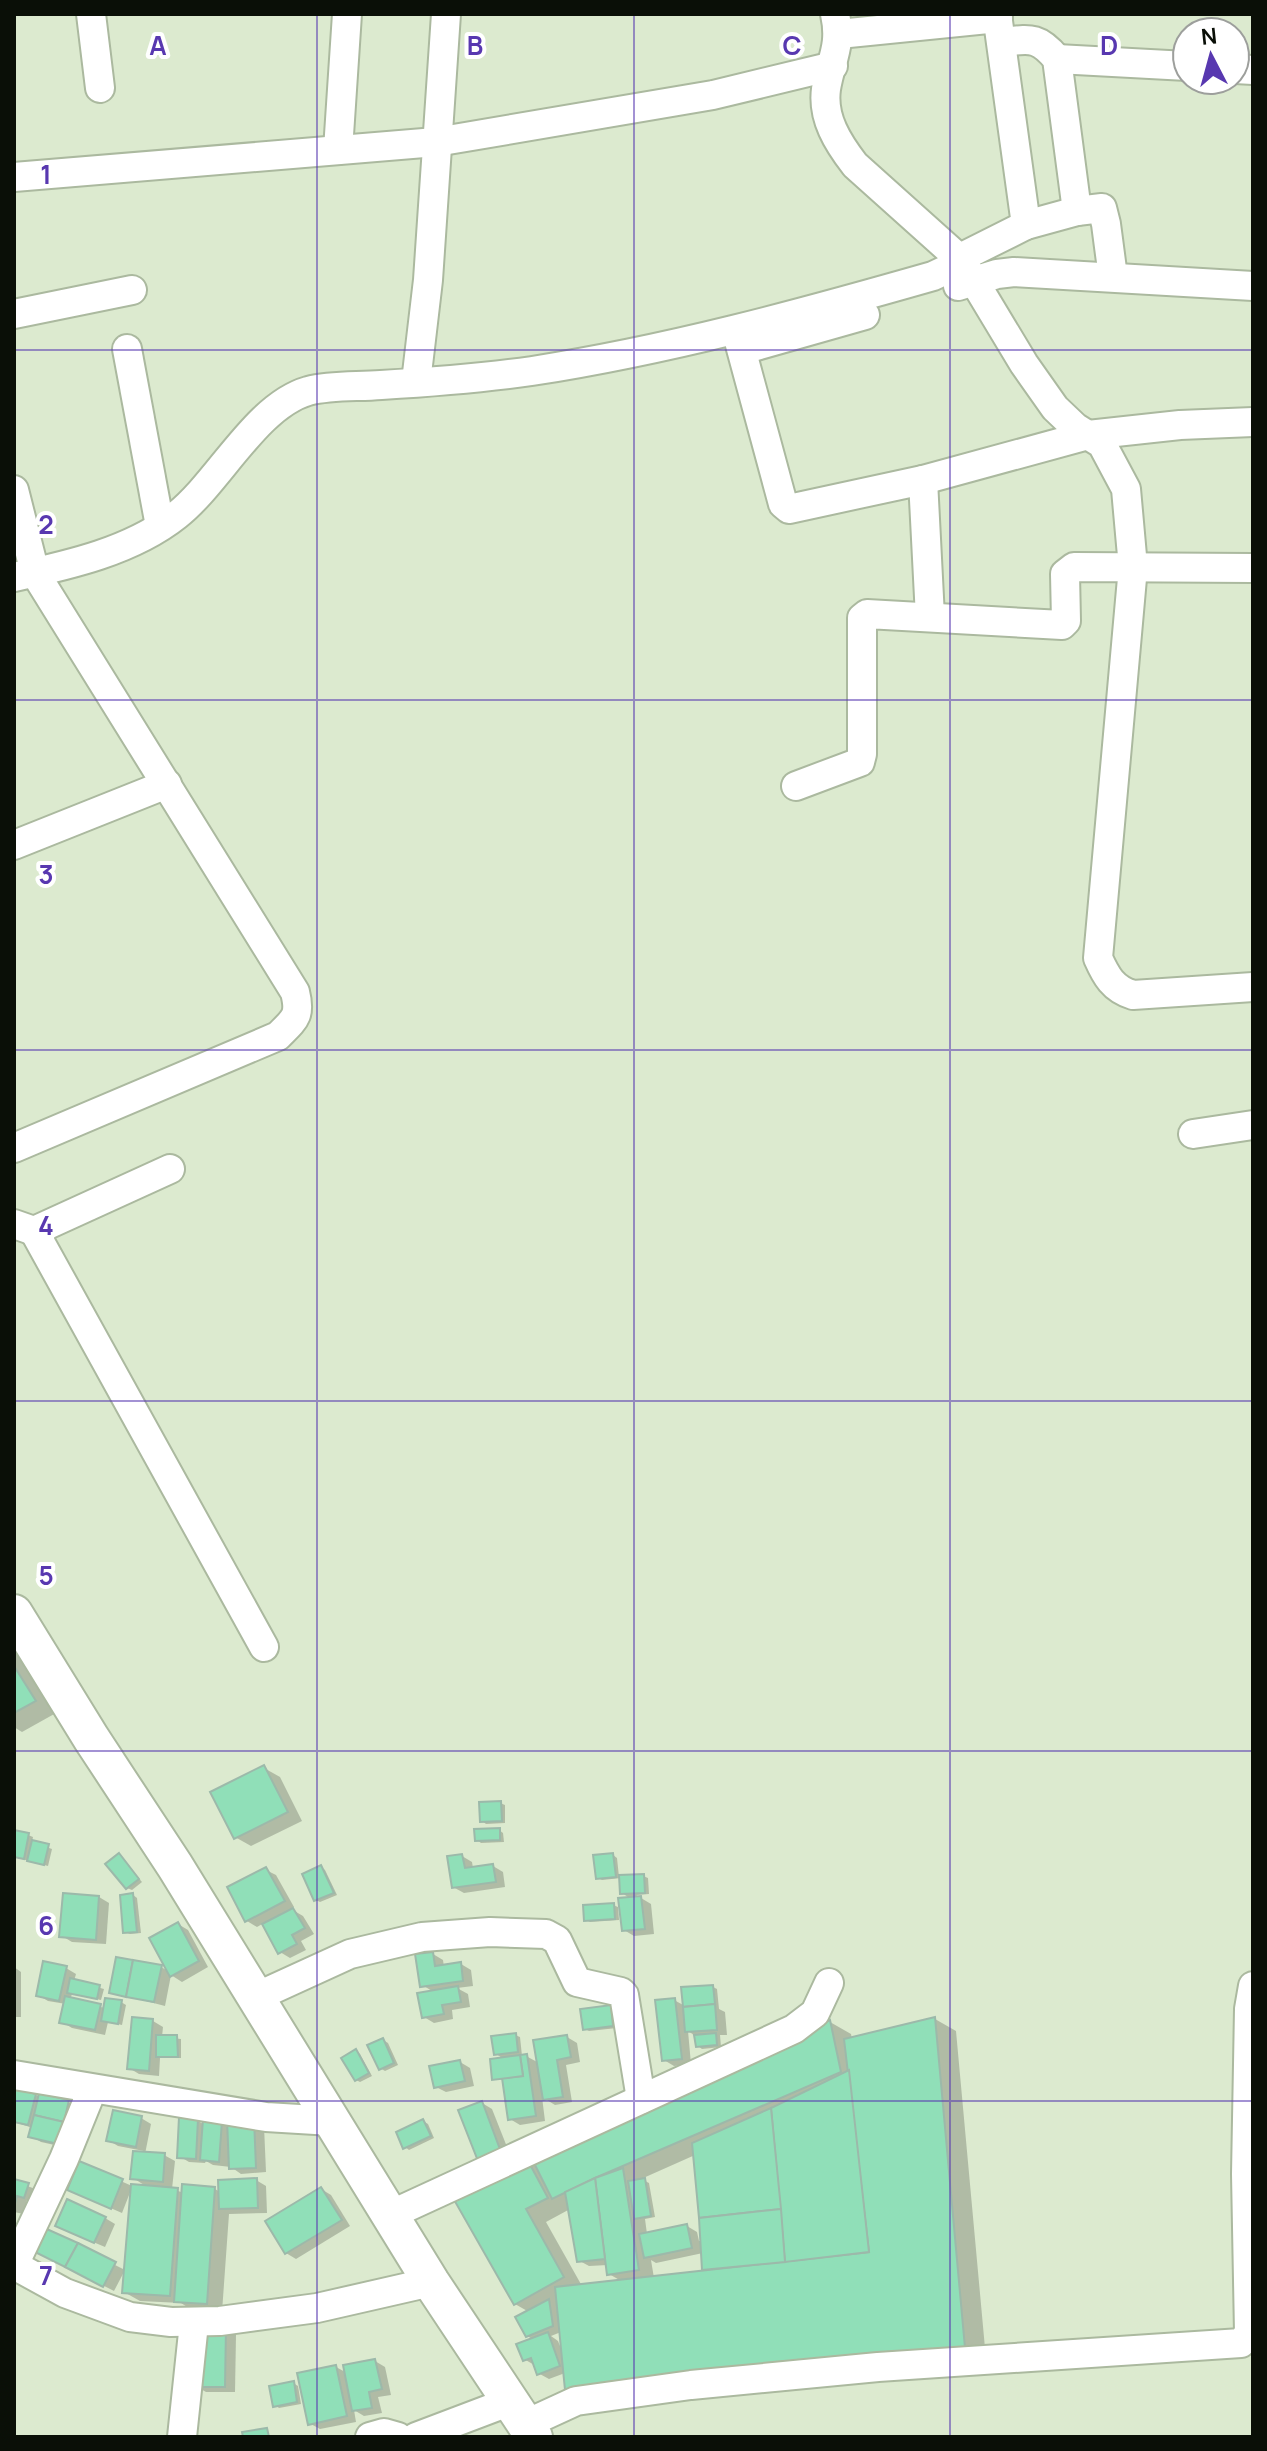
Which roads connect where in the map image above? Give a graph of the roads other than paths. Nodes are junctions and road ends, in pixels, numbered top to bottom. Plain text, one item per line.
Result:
1 (91, 14) edge
2 (347, 14) edge
3 (446, 14) edge
4 (837, 24) edge
5 (999, 25) edge
6 (1057, 59) junction
7 (1171, 65) edge
8 (833, 66) junction
9 (100, 88) dead end
10 (436, 142) junction
11 (338, 150) junction
12 (14, 177) edge
13 (1077, 211) junction
14 (1026, 225) junction
15 (966, 269) junction
16 (1113, 277) junction
17 (1253, 285) edge
18 (132, 290) dead end
19 (14, 314) edge
20 (740, 340) junction
21 (127, 349) dead end
22 (416, 382) junction
23 (1253, 422) edge
24 (1088, 435) junction
25 (923, 480) junction
26 (14, 490) edge
27 (160, 526) junction
28 (1133, 567) junction
29 (1253, 568) edge
30 (24, 575) edge
31 (930, 617) junction
32 (167, 784) junction
33 (796, 786) dead end
34 (14, 845) edge
35 (1253, 987) edge
36 (1253, 1125) edge
37 (1193, 1134) dead end
38 (14, 1148) edge
39 (170, 1169) dead end
40 (24, 1227) edge
41 (14, 1613) edge
42 (264, 1647) dead end
43 (829, 1983) dead end
44 (1253, 1986) edge
45 (256, 1997) junction
46 (14, 2075) edge
47 (92, 2090) junction
48 (641, 2099) junction
49 (332, 2121) junction
50 (390, 2215) junction
51 (14, 2265) edge
52 (431, 2282) junction
53 (194, 2323) junction
54 (524, 2421) edge
55 (182, 2437) edge
56 (370, 2437) edge
57 (398, 2437) edge
58 (416, 2437) edge

1 - 9 street
2 - 11 street
3 - 10 street
4 - 5 street
4 - 8 street
5 - 6 street
5 - 14 street
6 - 7 street
6 - 13 street
8 - 10 street
8 - 15 street
10 - 11 street
10 - 22 street
11 - 12 street
13 - 14 street
13 - 16 street
14 - 15 street
15 - 16 street
15 - 20 street
15 - 24 street
16 - 17 street
18 - 19 street
20 - 22 street
20 - 25 street
21 - 27 street
22 - 27 street
23 - 24 street
24 - 25 street
24 - 28 street
25 - 31 street
26 - 30 street
27 - 30 street
28 - 29 street
28 - 31 street
28 - 35 street
30 - 32 street
31 - 33 street
32 - 34 street
32 - 38 street
36 - 37 street
39 - 40 street
40 - 42 street
41 - 45 main road
43 - 48 street
44 - 54 street
45 - 48 street
45 - 49 main road
46 - 47 street
47 - 49 street
47 - 51 street
48 - 50 street
49 - 50 main road
50 - 52 main road
51 - 53 street
52 - 53 street
52 - 54 main road
53 - 55 street
54 - 58 street
56 - 57 street

